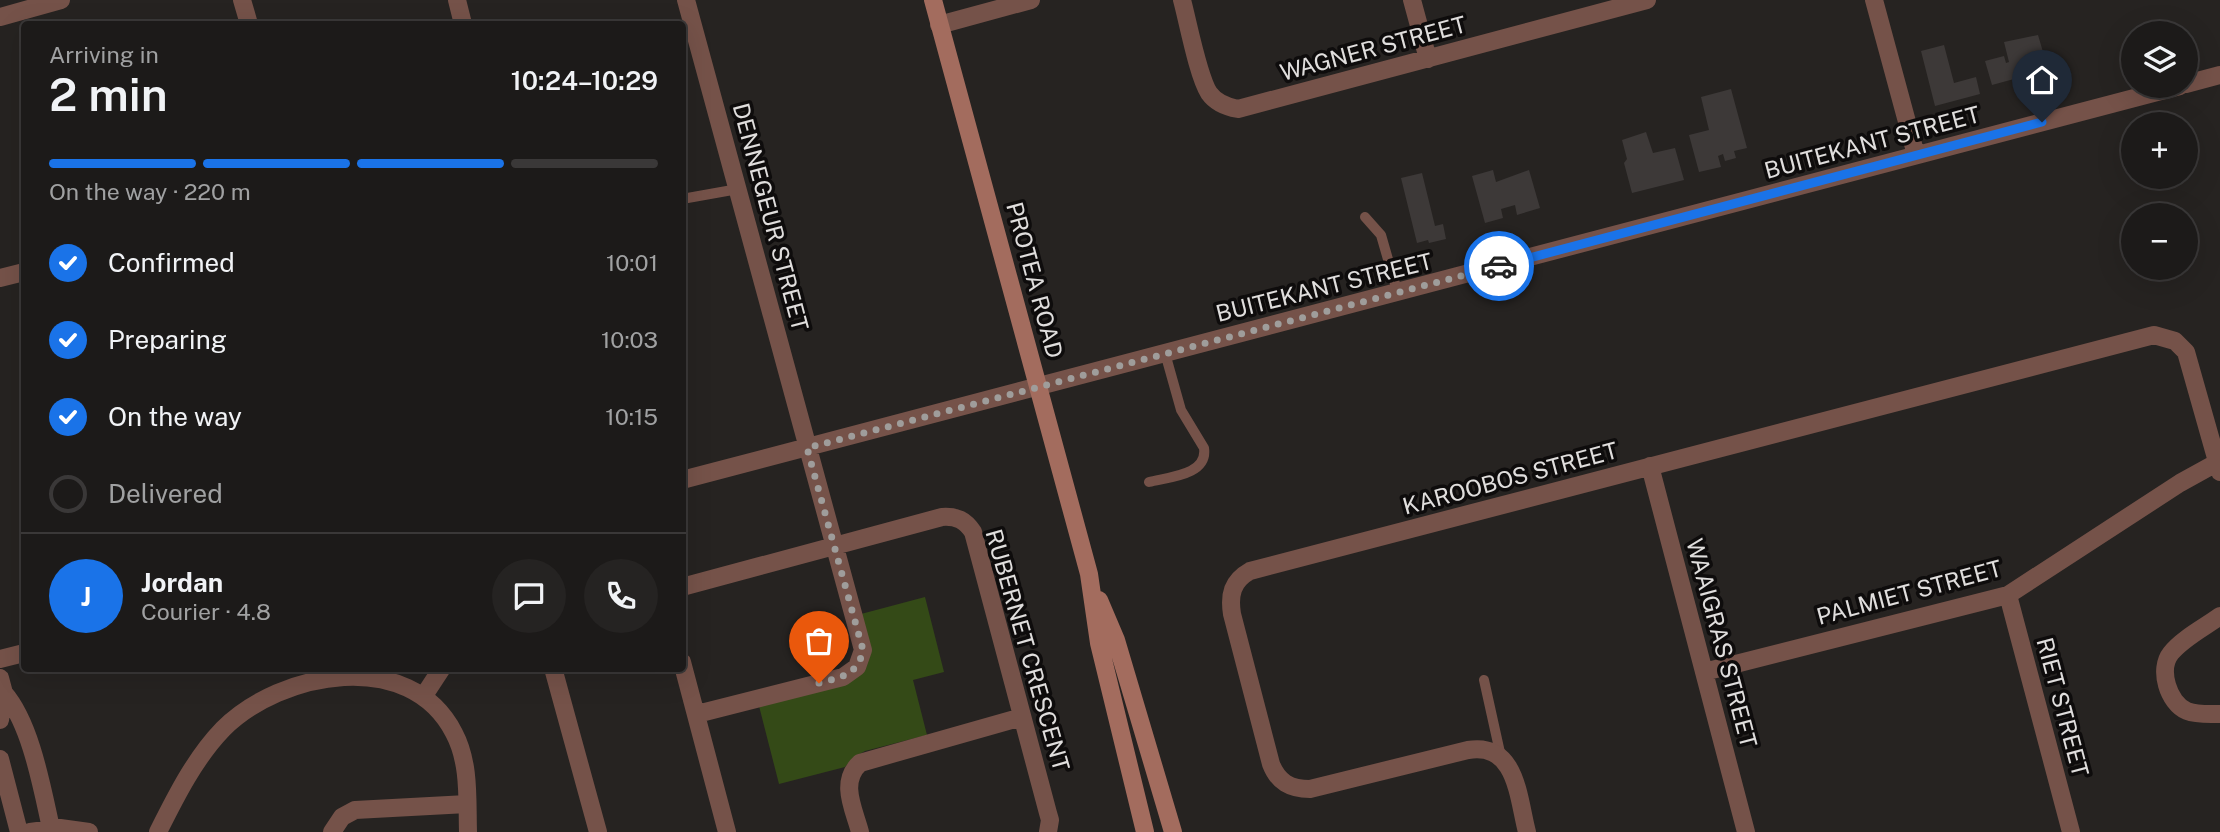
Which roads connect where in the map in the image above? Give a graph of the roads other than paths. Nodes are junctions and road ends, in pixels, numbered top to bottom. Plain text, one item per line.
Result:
1 (61, 0) edge
2 (242, 0) edge
3 (457, 0) edge
4 (686, 0) edge
5 (933, 0) edge
6 (1031, 0) edge
7 (1182, 0) edge
8 (1412, 0) edge
9 (1644, 0) edge
10 (1874, 0) edge
11 (0, 17) edge
12 (248, 21) edge
13 (462, 21) edge
14 (939, 25) junction
15 (1428, 59) junction
16 (2220, 75) edge
17 (2198, 81) edge
18 (2134, 98) edge
19 (1916, 155) junction
20 (738, 189) junction
21 (686, 198) edge
22 (1365, 217) dead end
23 (21, 273) edge
24 (0, 278) edge
25 (1398, 294) junction
26 (1165, 353) junction
27 (1039, 388) junction
28 (807, 448) junction
29 (2219, 465) edge
30 (1650, 467) junction
31 (686, 479) edge
32 (1149, 482) dead end
33 (835, 546) junction
34 (1089, 574) junction
35 (686, 586) edge
36 (2008, 594) junction
37 (2220, 616) edge
38 (21, 654) edge
39 (0, 659) edge
40 (1704, 671) junction
41 (439, 672) edge
42 (554, 672) edge
43 (685, 672) edge
44 (1485, 680) dead end
45 (2, 685) edge
46 (423, 697) junction
47 (697, 714) junction
48 (2220, 714) edge
49 (1022, 717) junction
50 (0, 720) edge
51 (1501, 757) junction
52 (2, 767) edge
53 (36, 769) junction
54 (467, 804) junction
55 (51, 828) junction
56 (19, 832) edge
57 (30, 832) edge
58 (89, 832) edge
59 (158, 832) edge
60 (332, 832) edge
61 (468, 832) edge
62 (598, 832) edge
63 (727, 832) edge
64 (860, 832) edge
65 (1048, 832) edge
66 (1145, 832) edge
67 (1173, 832) edge
68 (1527, 832) edge
69 (1746, 832) edge
70 (2071, 832) edge

1 - 11 street
2 - 12 street
3 - 13 street
4 - 20 street, DENNEGEUR STREET
5 - 14 street, PROTEA ROAD
6 - 14 street
7 - 15 street, WAGNER STREET
8 - 15 street
9 - 15 street, WAGNER STREET
10 - 19 street
14 - 27 street, PROTEA ROAD
16 - 17 street
18 - 19 street, BUITEKANT STREET
19 - 25 street, BUITEKANT STREET
20 - 21 lane
20 - 28 street, DENNEGEUR STREET
22 - 25 lane
23 - 24 street
25 - 26 street, BUITEKANT STREET
26 - 27 street, BUITEKANT STREET
26 - 32 lane
27 - 28 street, BUITEKANT STREET
27 - 34 street, PROTEA ROAD
28 - 31 street, BUITEKANT STREET
28 - 33 street, DENNEGEUR STREET
29 - 30 street, KAROOBOS STREET
29 - 36 street, PALMIET STREET
30 - 40 street, WAAIGRAS STREET
30 - 51 street, KAROOBOS STREET
33 - 35 street, RUBERNET CRESCENT
33 - 47 street, DENNEGEUR STREET
33 - 49 street, RUBERNET CRESCENT
34 - 66 street, PROTEA ROAD
34 - 67 street, PROTEA ROAD
36 - 40 street, PALMIET STREET
36 - 70 street, RIET STREET
37 - 48 street
38 - 39 street
40 - 69 street, WAAIGRAS STREET
41 - 46 street
42 - 62 street
43 - 47 street
44 - 51 lane
45 - 50 street
45 - 53 street
46 - 54 street
46 - 59 street
47 - 63 street
49 - 64 street
49 - 65 street, RUBERNET CRESCENT
51 - 68 street
52 - 53 street
52 - 56 street
53 - 55 street
54 - 60 street
54 - 61 street
55 - 57 street
55 - 58 street

